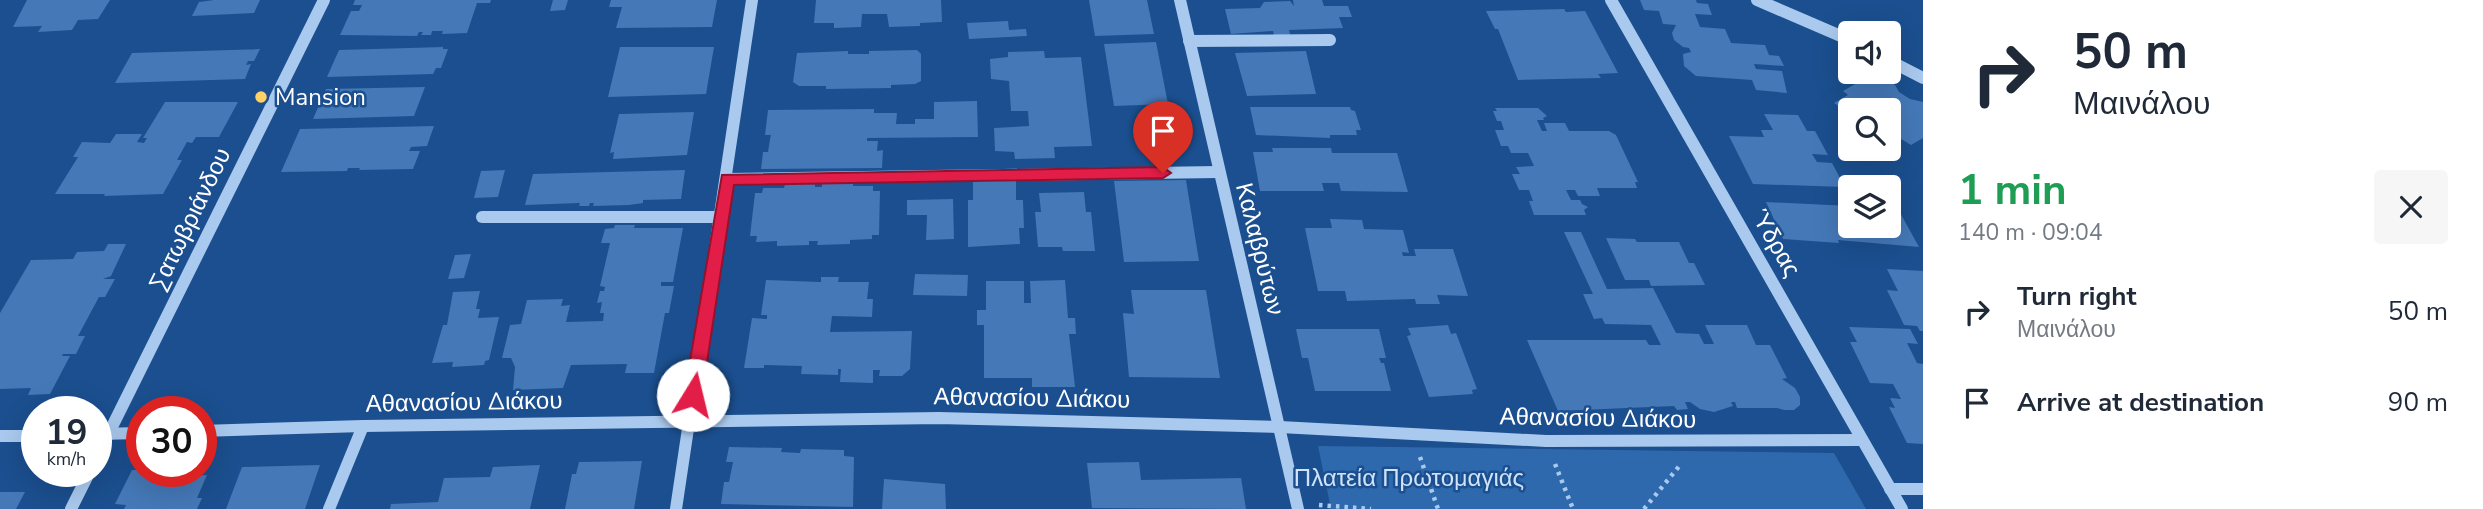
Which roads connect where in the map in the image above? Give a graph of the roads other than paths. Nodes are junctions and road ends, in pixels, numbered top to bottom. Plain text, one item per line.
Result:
1 (324, 0) edge
2 (752, 0) edge
3 (1180, 0) edge
4 (1611, 0) edge
5 (1757, 0) edge
6 (1838, 35) edge
7 (1330, 40) dead end
8 (1189, 41) junction
9 (1901, 67) edge
10 (1923, 78) edge
11 (1218, 172) junction
12 (727, 179) junction
13 (482, 217) dead end
14 (721, 217) junction
15 (112, 414) edge
16 (688, 421) junction
17 (363, 426) junction
18 (1280, 427) junction
19 (217, 431) edge
20 (0, 436) edge
21 (21, 436) edge
22 (1862, 440) junction
23 (82, 487) edge
24 (1890, 489) junction
25 (1923, 489) edge
26 (1297, 506) edge
27 (71, 509) edge
28 (329, 509) edge
29 (676, 509) edge
30 (1902, 509) edge

1 - 15 street, Σατωβριάνδου
2 - 12 street
3 - 8 street, Καλαβρύτων
4 - 22 street, Ύδρας
5 - 6 street
7 - 8 street
8 - 11 street, Καλαβρύτων
9 - 10 street
11 - 12 street
11 - 18 street, Καλαβρύτων
12 - 14 street
13 - 14 street
14 - 16 street
16 - 17 street, Αθανασίου Διάκου
16 - 18 street, Αθανασίου Διάκου
16 - 29 street
17 - 19 street, Αθανασίου Διάκου
17 - 28 street
18 - 22 street, Αθανασίου Διάκου
18 - 26 street, Καλαβρύτων
20 - 21 street
22 - 24 street, Ύδρας
23 - 27 street
24 - 25 street
24 - 30 street, Ύδρας

